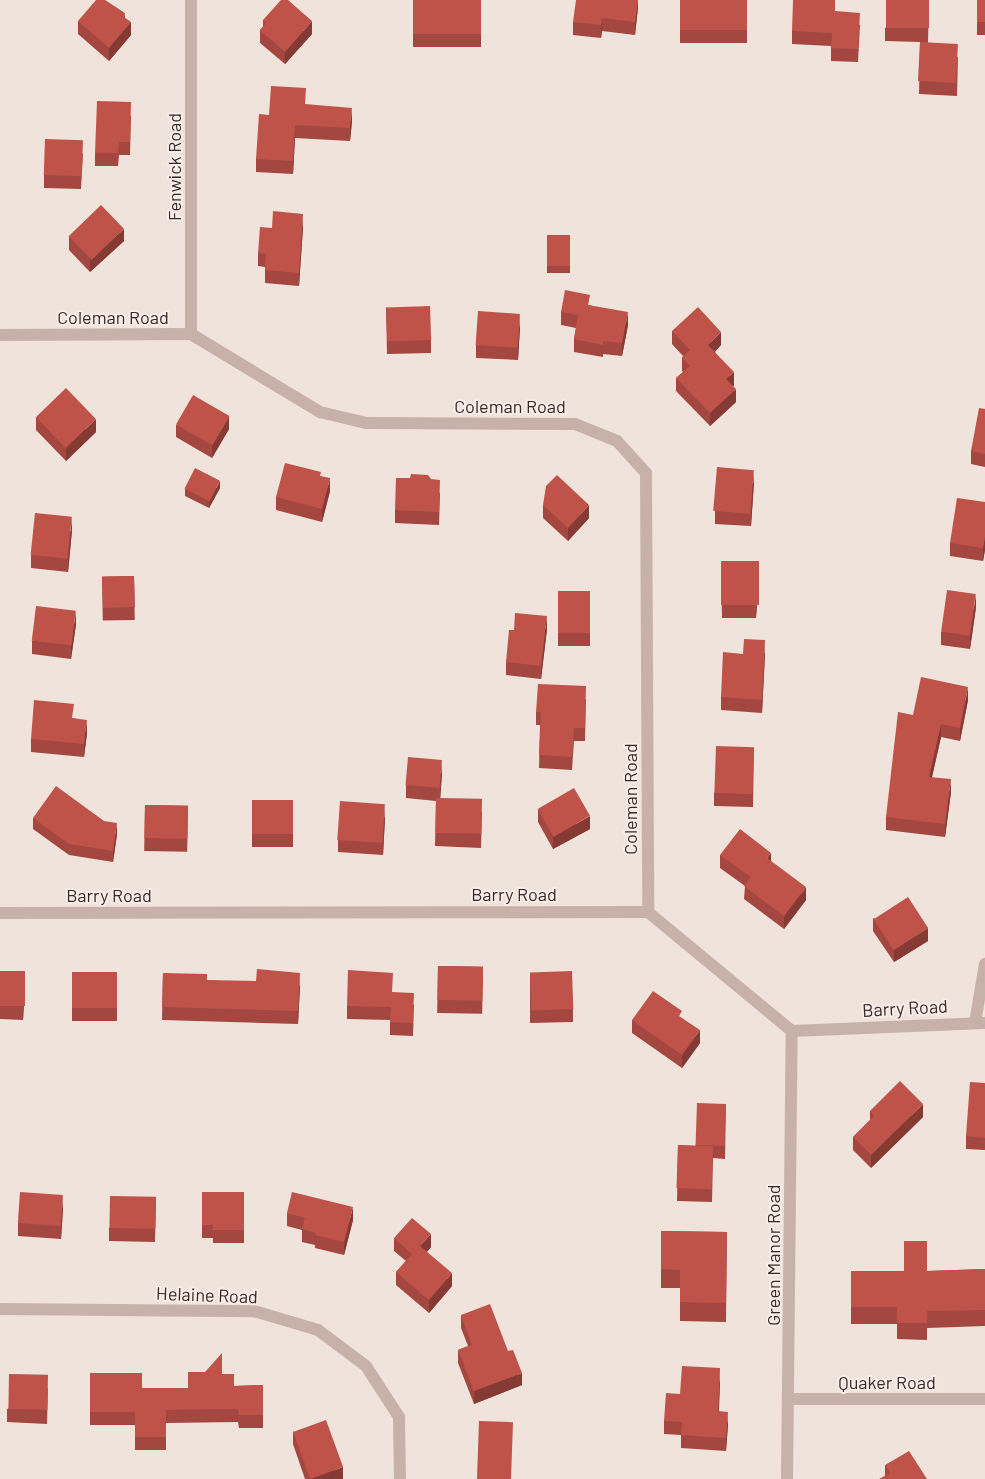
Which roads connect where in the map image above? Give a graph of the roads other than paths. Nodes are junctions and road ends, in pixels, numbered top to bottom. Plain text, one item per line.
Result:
1 (191, 0) edge
2 (191, 334) junction
3 (0, 335) edge
4 (648, 912) junction
5 (0, 913) edge
6 (985, 964) edge
7 (980, 1023) edge
8 (792, 1031) junction
9 (0, 1309) edge
10 (789, 1399) junction
11 (985, 1399) edge
12 (400, 1479) edge
13 (787, 1479) edge

1 - 2 street, Fenwick Road
2 - 3 street, Coleman Road
2 - 4 street, Coleman Road
4 - 5 street, Barry Road
4 - 8 street
6 - 7 street
7 - 8 street, Barry Road
8 - 10 street, Green Manor Road
9 - 12 street, Helaine Road
10 - 11 street, Quaker Road
10 - 13 street, Green Manor Road

